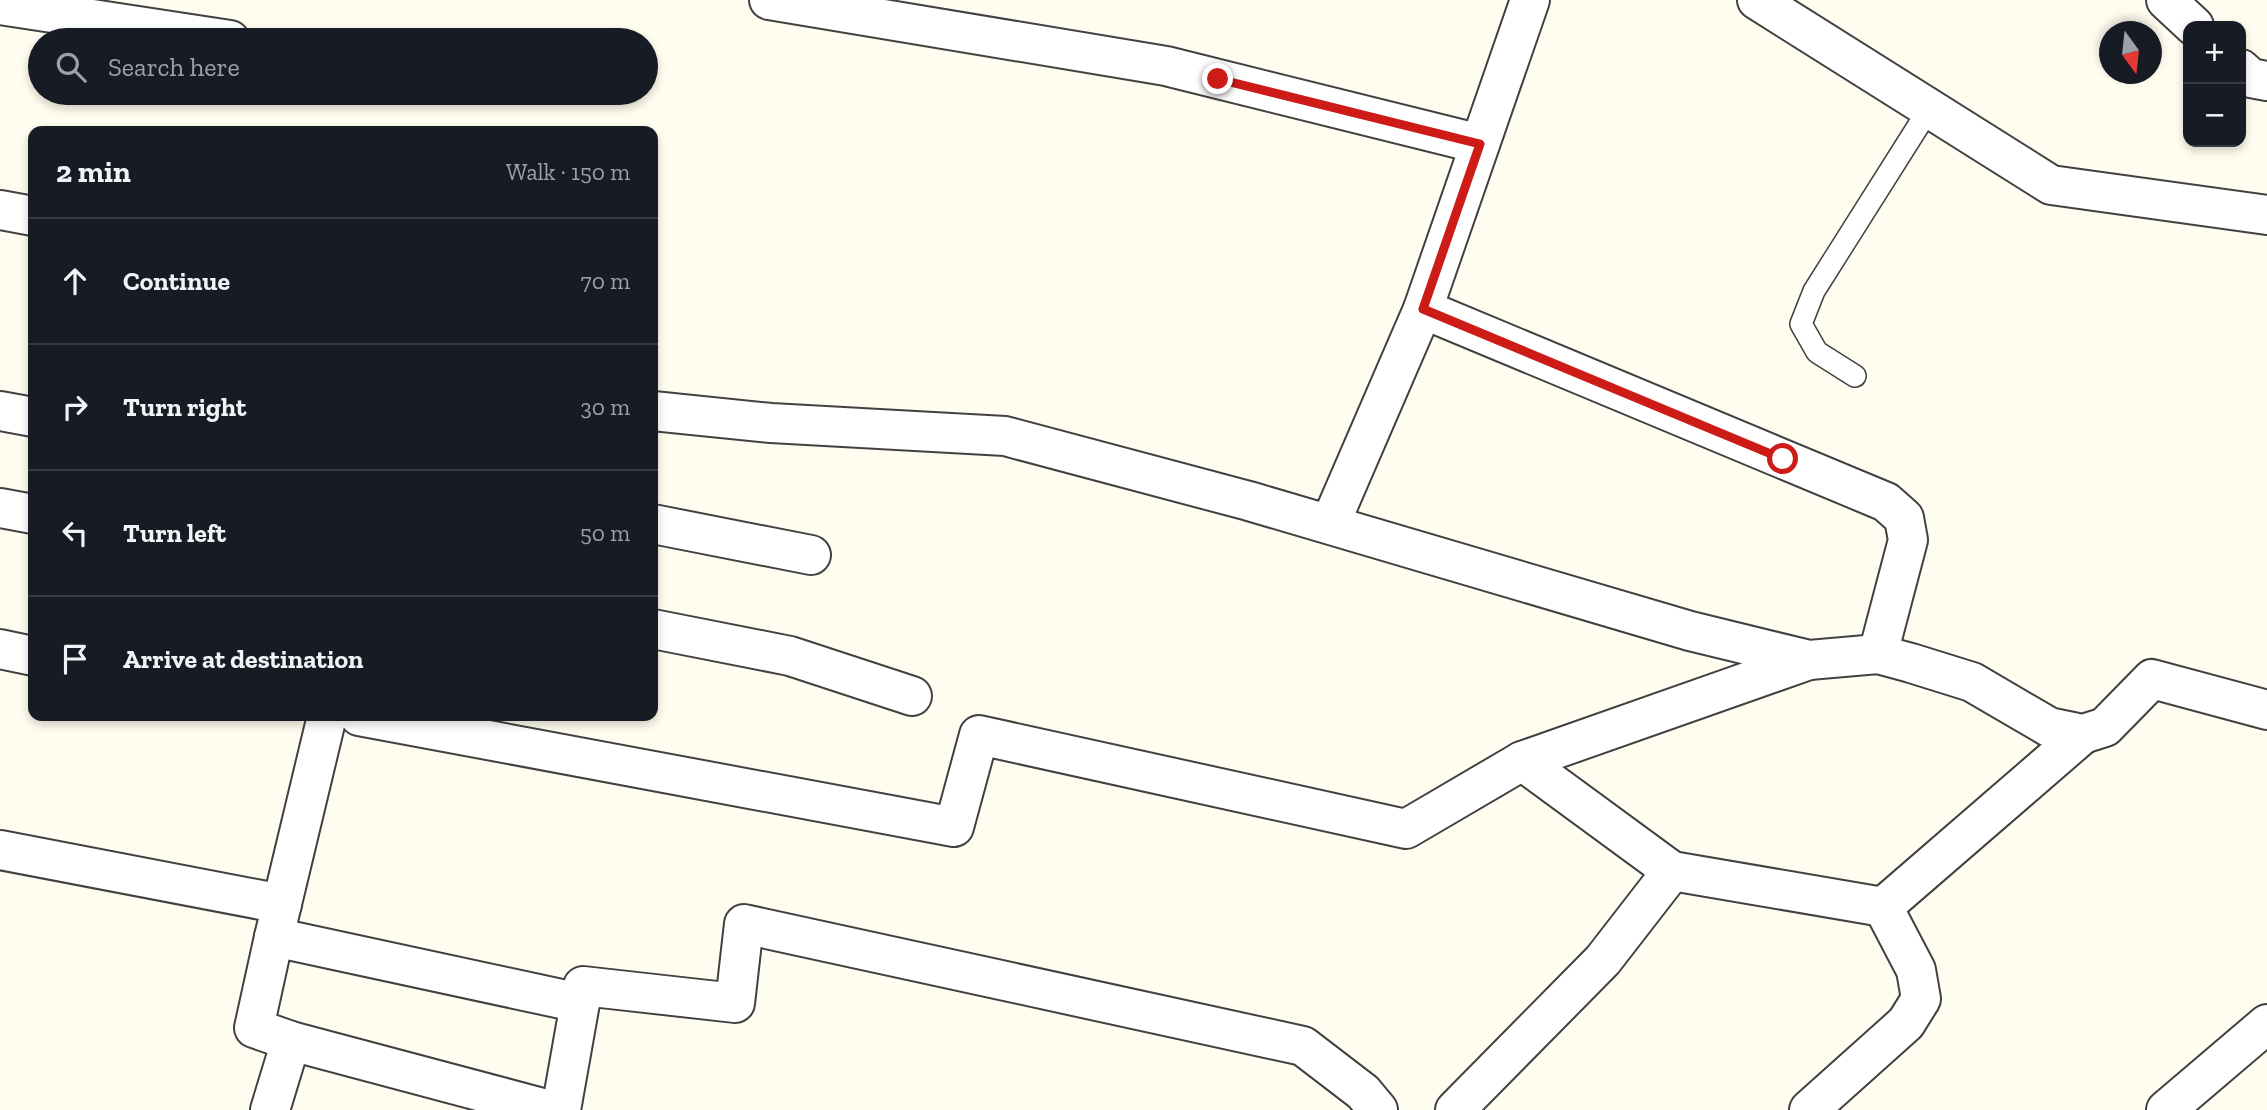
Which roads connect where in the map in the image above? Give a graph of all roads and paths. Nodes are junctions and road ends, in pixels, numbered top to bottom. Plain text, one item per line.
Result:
1 (769, 0) edge
2 (1530, 0) edge
3 (1757, 0) edge
4 (2166, 0) edge
5 (0, 5) edge
6 (2189, 21) edge
7 (151, 28) edge
8 (2246, 74) edge
9 (2267, 81) edge
10 (1929, 109) junction
11 (1480, 144) junction
12 (0, 211) edge
13 (28, 215) edge
14 (2267, 215) edge
15 (1423, 309) junction
16 (1856, 376) dead end
17 (0, 411) edge
18 (658, 412) edge
19 (28, 417) edge
20 (0, 508) edge
21 (28, 513) edge
22 (1330, 524) junction
23 (658, 525) edge
24 (811, 555) dead end
25 (658, 630) edge
26 (0, 649) edge
27 (1878, 654) junction
28 (28, 655) edge
29 (1809, 660) junction
30 (912, 696) dead end
31 (2267, 710) edge
32 (326, 721) edge
33 (386, 721) edge
34 (2083, 734) junction
35 (1522, 761) junction
36 (0, 850) edge
37 (1672, 871) junction
38 (1883, 908) junction
39 (278, 921) junction
40 (580, 1003) junction
41 (2267, 1024) edge
42 (291, 1041) junction
43 (270, 1110) edge
44 (550, 1110) edge
45 (561, 1110) edge
46 (1378, 1110) edge
47 (1455, 1110) edge
48 (1809, 1110) edge
49 (2166, 1110) edge

1 - 11 street
2 - 11 street
3 - 10 street
4 - 6 street
5 - 7 street
8 - 9 street
10 - 14 street
10 - 16 lane
11 - 15 street
12 - 13 street
15 - 22 street
15 - 27 street
17 - 19 street
18 - 22 street
20 - 21 street
22 - 29 street
23 - 24 street
25 - 30 street
26 - 28 street
27 - 29 street
27 - 34 street
29 - 35 street
31 - 34 street
32 - 39 street
33 - 35 street
34 - 38 street
35 - 37 street
36 - 39 street
37 - 38 street
37 - 47 street
38 - 48 street
39 - 40 street
39 - 42 street
40 - 45 street
40 - 46 street
41 - 49 street
42 - 43 street
42 - 44 street

